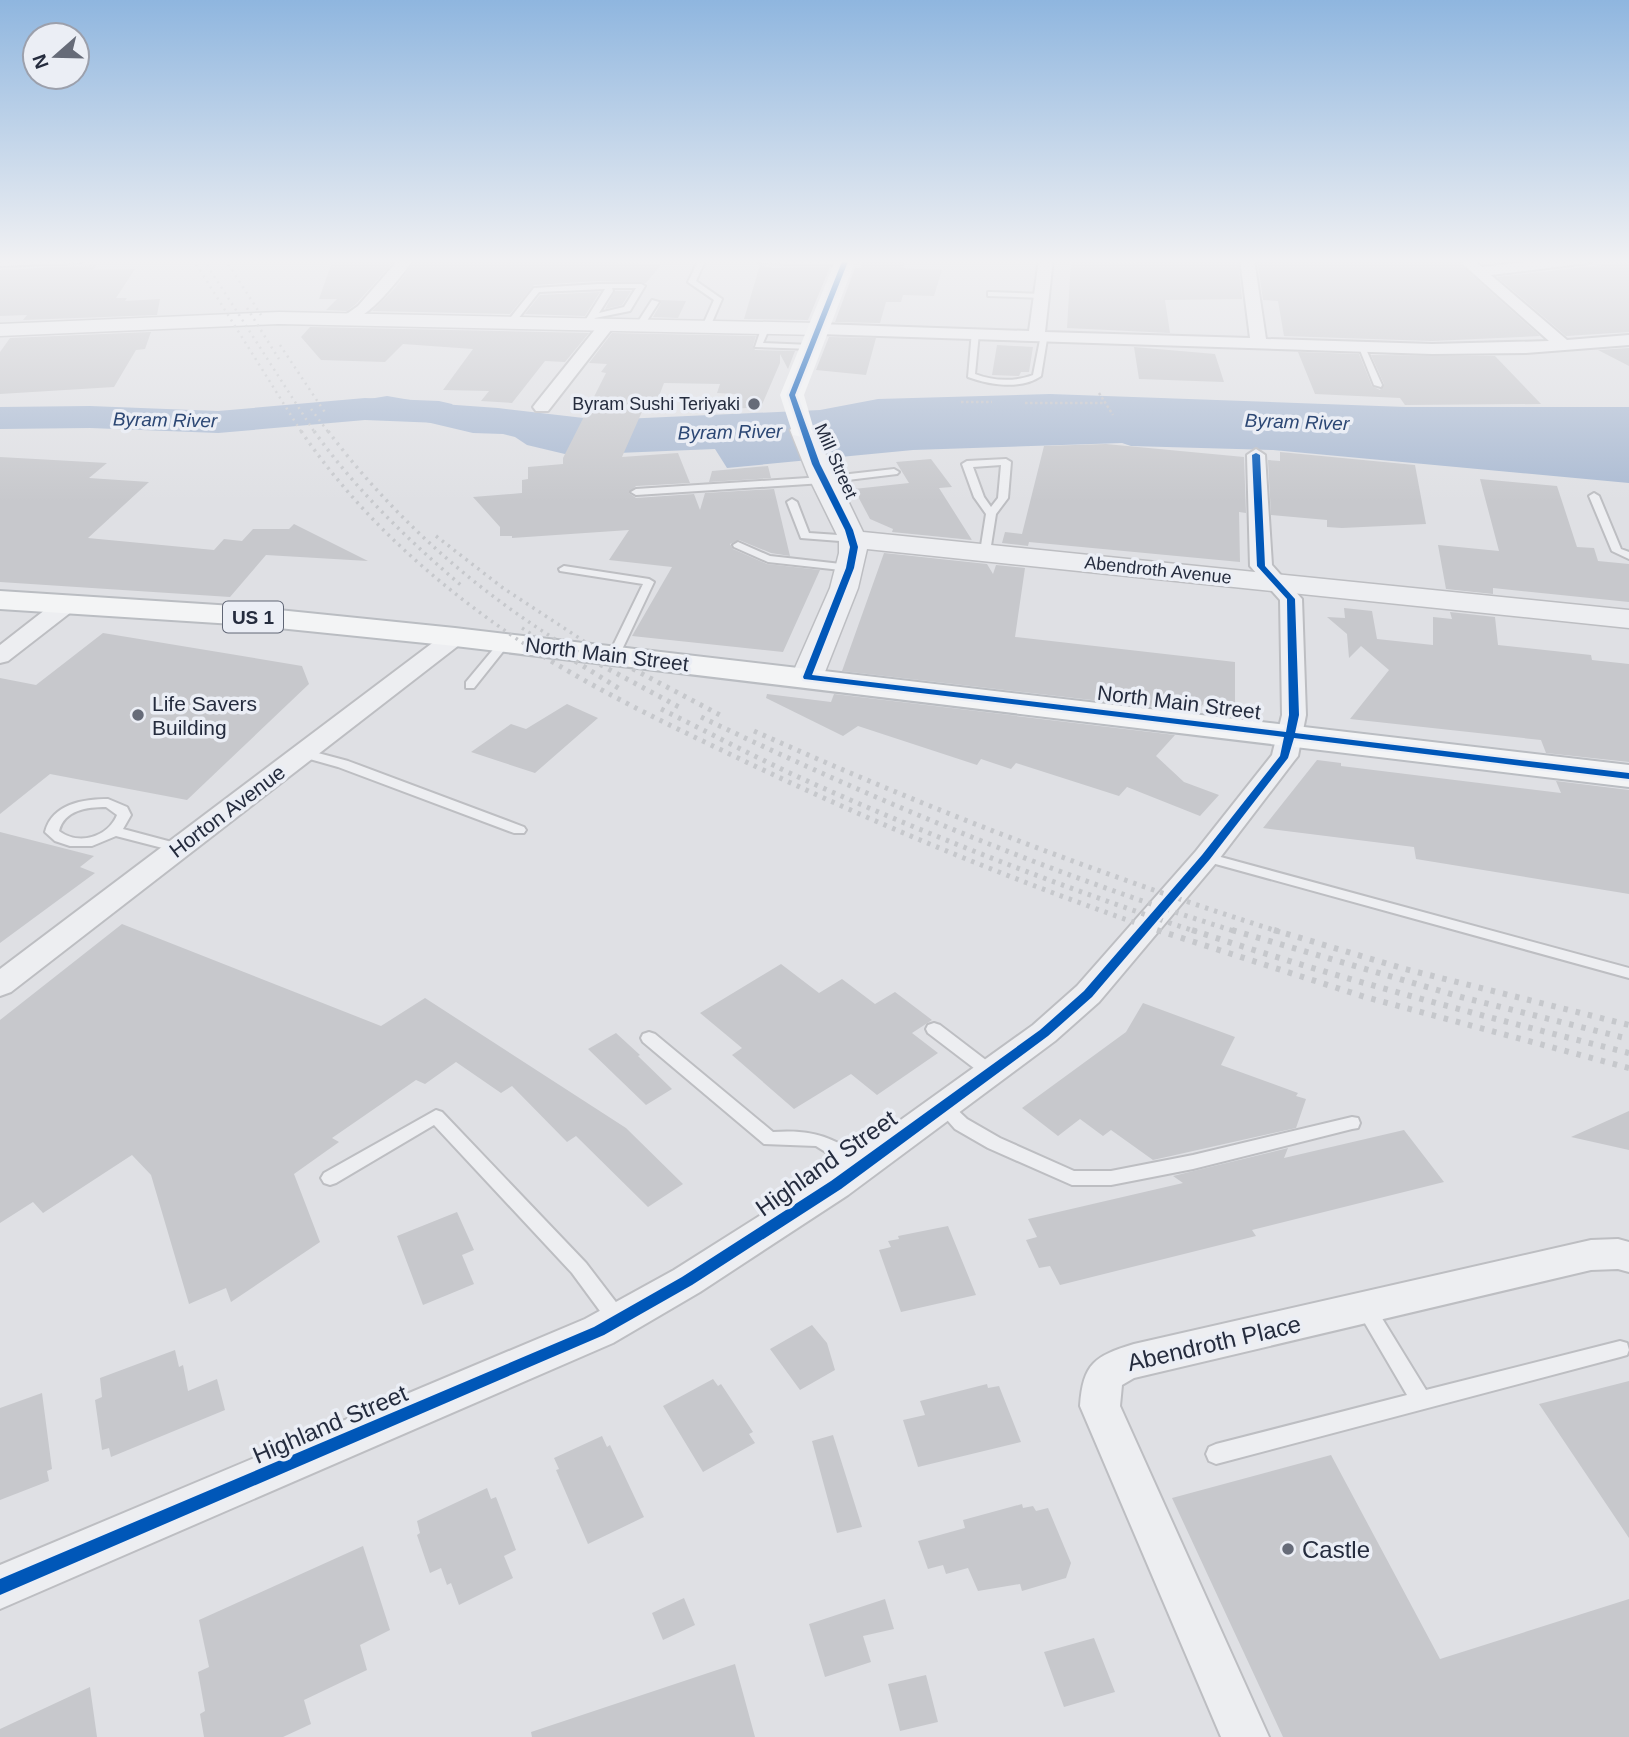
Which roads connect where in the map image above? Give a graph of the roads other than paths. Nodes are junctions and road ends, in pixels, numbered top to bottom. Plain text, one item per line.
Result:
1 (584, 340) edge
2 (814, 340) edge
3 (974, 340) edge
4 (1041, 340) edge
5 (1164, 340) edge
6 (1258, 340) edge
7 (1557, 340) edge
8 (1629, 340) edge
9 (1259, 344) junction
10 (1564, 346) junction
11 (1361, 347) junction
12 (1378, 386) dead end
13 (542, 407) dead end
14 (803, 430) joint
15 (1256, 455) dead end
16 (819, 472) junction
17 (894, 472) dead end
18 (636, 492) dead end
19 (1594, 496) dead end
20 (792, 502) dead end
21 (990, 514) junction
22 (853, 539) junction
23 (738, 545) dead end
24 (985, 552) junction
25 (1629, 555) edge
26 (850, 568) junction
27 (564, 569) dead end
28 (1276, 582) junction
29 (0, 600) edge
30 (67, 604) junction
31 (1629, 619) edge
32 (455, 637) junction
33 (505, 642) junction
34 (0, 656) edge
35 (614, 656) junction
36 (807, 677) junction
37 (470, 685) dead end
38 (1290, 735) junction
39 (303, 753) junction
40 (1629, 776) edge
41 (519, 830) dead end
42 (115, 831) junction
43 (178, 848) junction
44 (1206, 857) junction
45 (1629, 973) edge
46 (0, 985) edge
47 (934, 1029) dead end
48 (649, 1038) dead end
49 (989, 1071) junction
50 (942, 1105) junction
51 (1352, 1123) dead end
52 (862, 1166) junction
53 (330, 1178) dead end
54 (1629, 1257) edge
55 (1365, 1308) junction
56 (618, 1320) junction
57 (1620, 1349) dead end
58 (1421, 1400) junction
59 (1216, 1454) dead end
60 (0, 1587) edge
61 (1245, 1737) edge

1 - 13 street
2 - 14 main road, Mill Street
3 - 4 lane
5 - 9 street
6 - 9 street
7 - 10 street
8 - 10 street
9 - 11 street
10 - 11 street
11 - 12 lane
14 - 16 street, Mill Street
15 - 28 street, Highland Street
16 - 17 lane
16 - 18 lane
16 - 22 street, Mill Street
19 - 25 lane
20 - 22 lane, Abendroth Avenue
21 - 21 lane
21 - 24 lane
22 - 24 street, Abendroth Avenue
22 - 26 street
23 - 26 lane
24 - 28 street, Abendroth Avenue
26 - 36 street
27 - 35 lane
28 - 31 street, Abendroth Avenue
28 - 38 street, Highland Street
29 - 30 main road, North Main Street / US 1
30 - 32 main road, North Main Street / US 1
30 - 34 street
32 - 33 main road, North Main Street / US 1
32 - 39 street, Horton Avenue
33 - 35 main road, North Main Street / US 1
33 - 37 lane
35 - 36 main road, North Main Street / US 1
36 - 38 main road, North Main Street / US 1
38 - 40 main road, North Main Street / US 1
38 - 44 street, Highland Street
39 - 41 lane
39 - 43 street, Horton Avenue
42 - 42 lane
42 - 43 lane
43 - 46 street, Horton Avenue
44 - 45 lane
44 - 49 street, Highland Street
47 - 49 lane
48 - 52 lane
49 - 50 street, Highland Street
50 - 51 lane
50 - 52 street, Highland Street
52 - 56 street, Highland Street
53 - 56 lane
54 - 55 street, Abendroth Place
55 - 58 lane
55 - 61 street, Abendroth Place
56 - 60 street, Highland Street
57 - 58 lane
58 - 59 lane

